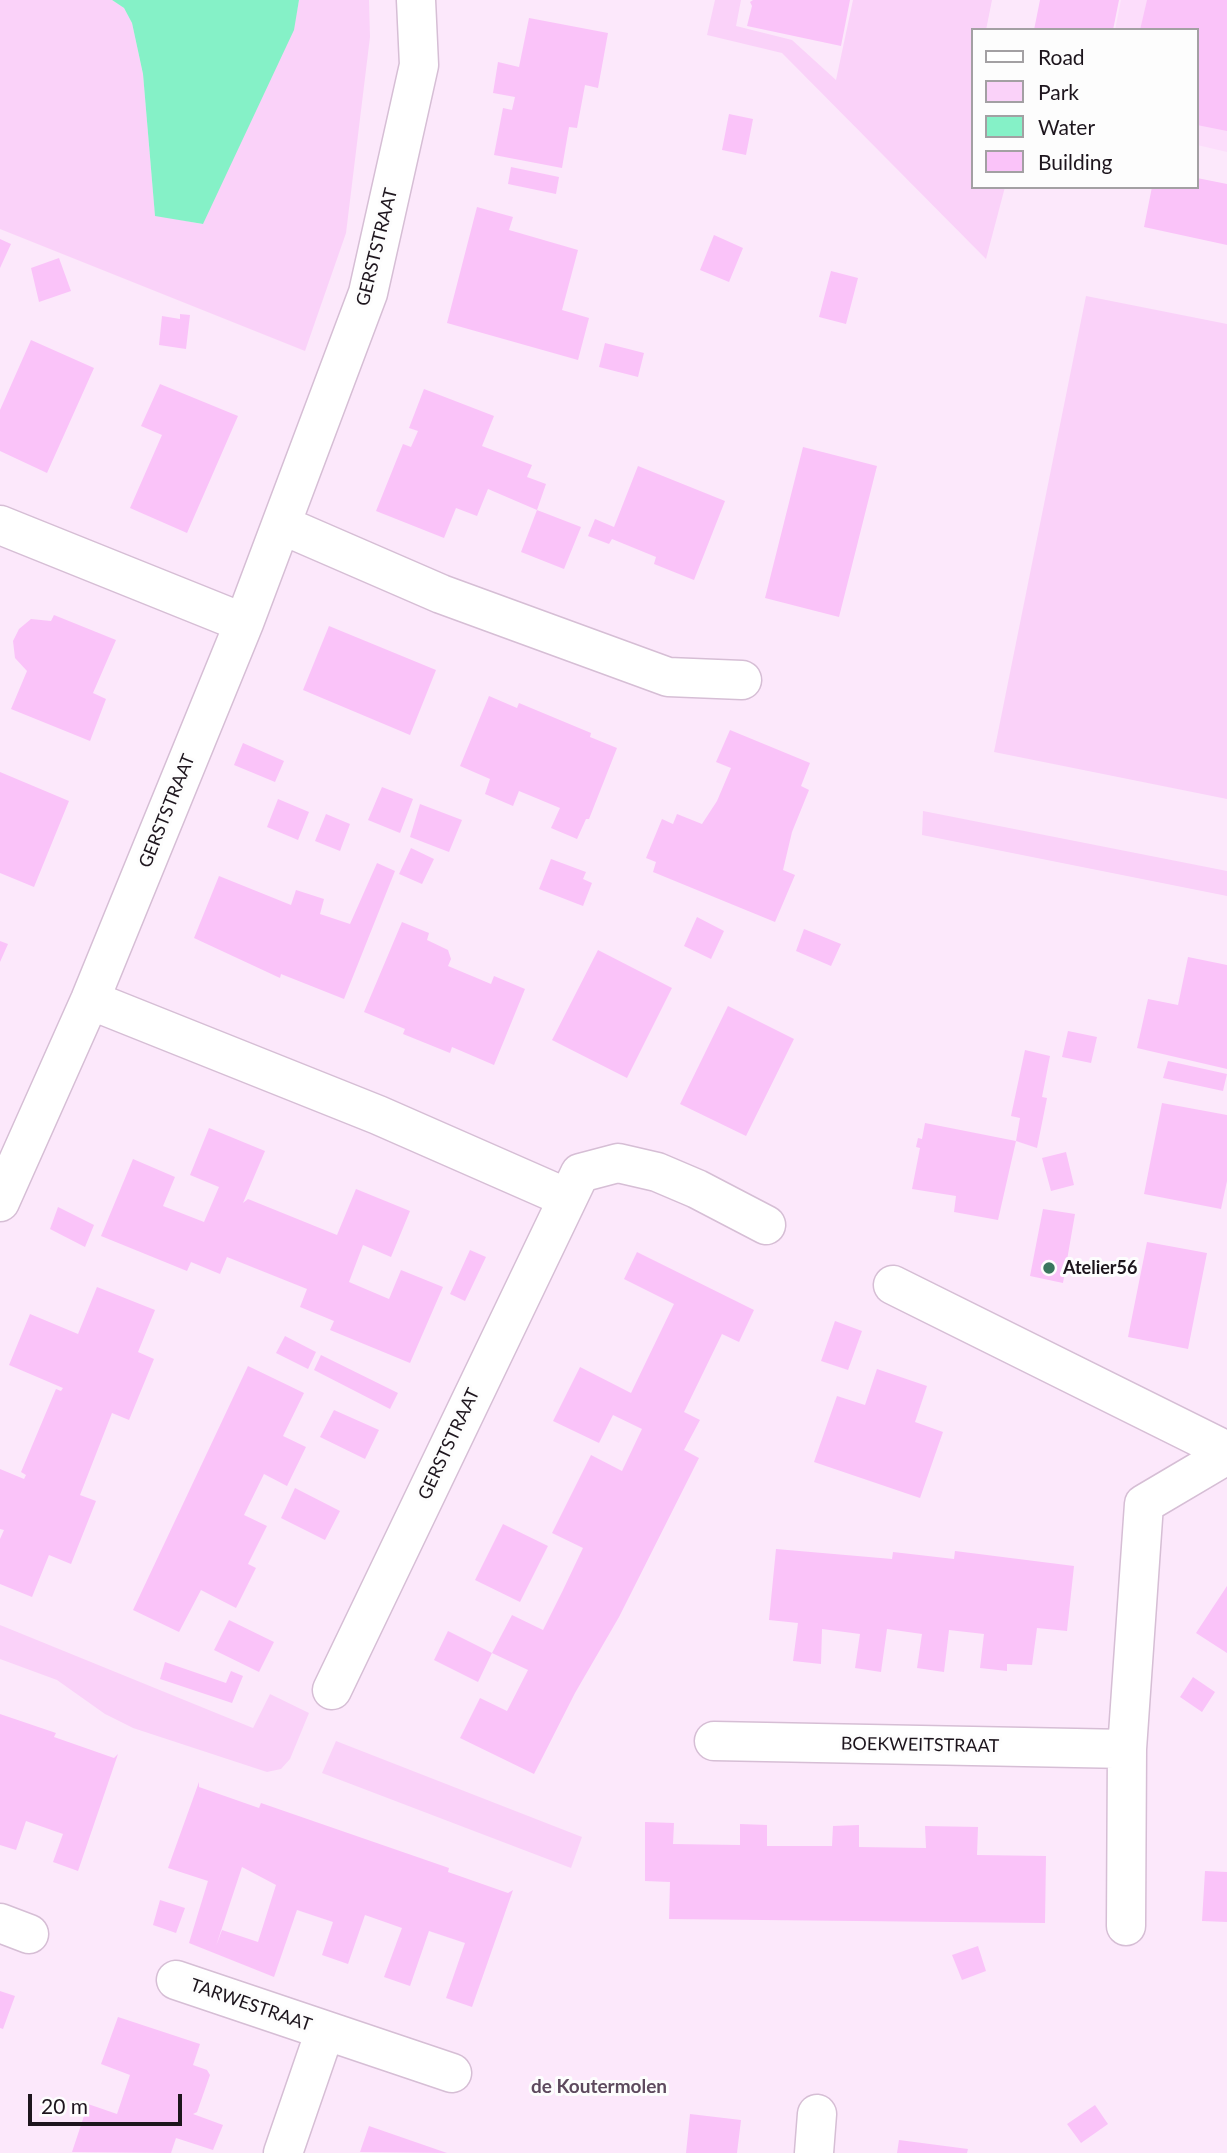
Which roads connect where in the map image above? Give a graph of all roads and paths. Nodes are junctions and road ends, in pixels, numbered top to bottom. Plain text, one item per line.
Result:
1 (416, 0) edge
2 (0, 525) edge
3 (282, 525) junction
4 (244, 623) junction
5 (742, 680) dead end
6 (90, 1000) junction
7 (567, 1198) junction
8 (0, 1202) edge
9 (766, 1224) dead end
10 (893, 1285) dead end
11 (1227, 1453) edge
12 (332, 1690) dead end
13 (713, 1741) dead end
14 (1127, 1749) junction
15 (1126, 1926) dead end
16 (176, 1980) dead end
17 (325, 2031) junction
18 (452, 2073) dead end
19 (817, 2114) dead end
20 (283, 2153) edge
21 (814, 2153) edge

1 - 3 street, GERSTSTRAAT
2 - 4 street
3 - 4 street, GERSTSTRAAT
3 - 5 street
4 - 6 street, GERSTSTRAAT
6 - 7 street
6 - 8 street, GERSTSTRAAT
7 - 9 street, GERSTSTRAAT
7 - 12 street, GERSTSTRAAT
10 - 11 street
11 - 14 street
13 - 14 street, BOEKWEITSTRAAT
14 - 15 street
16 - 17 street, TARWESTRAAT
17 - 18 street, TARWESTRAAT
17 - 20 street, TARWESTRAAT
19 - 21 street

